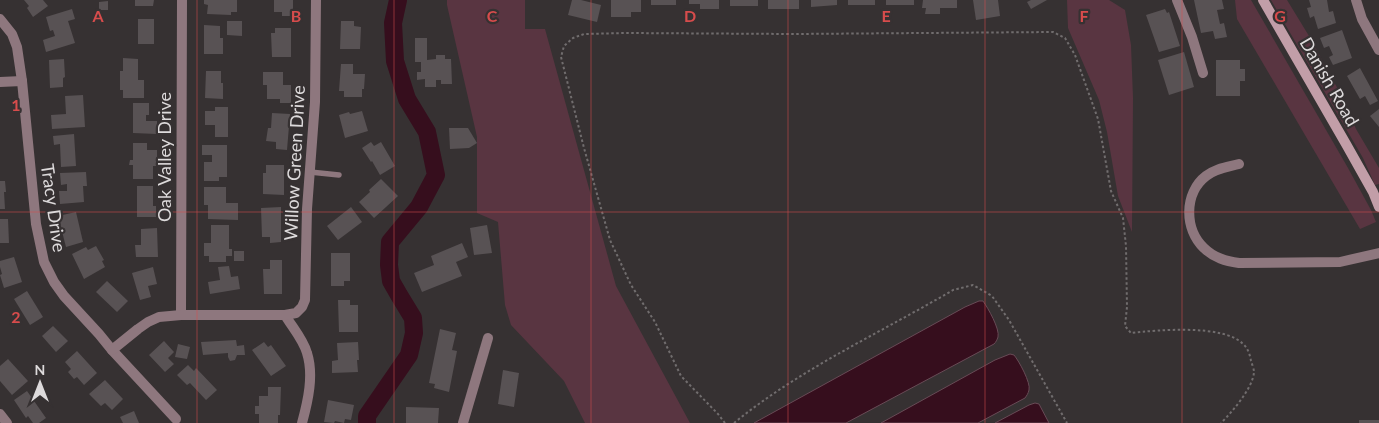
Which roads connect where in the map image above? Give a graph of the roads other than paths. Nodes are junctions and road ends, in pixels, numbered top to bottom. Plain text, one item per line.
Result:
1 (182, 0) edge
2 (316, 0) edge
3 (1178, 0) edge
4 (1263, 0) edge
5 (1356, 0) edge
6 (0, 19) edge
7 (1379, 50) edge
8 (1204, 73) dead end
9 (22, 81) junction
10 (0, 82) edge
11 (1239, 164) dead end
12 (310, 172) junction
13 (339, 176) dead end
14 (1379, 207) edge
15 (1379, 253) edge
16 (181, 315) junction
17 (285, 315) junction
18 (488, 338) dead end
19 (112, 350) junction
20 (176, 420) dead end
21 (302, 423) edge
22 (462, 423) edge

1 - 16 street, Oak Valley Drive
2 - 12 street, Willow Green Drive
3 - 8 street
4 - 14 street, Danish Road
5 - 7 street
6 - 9 street, Tracy Drive
9 - 10 street
9 - 19 street, Tracy Drive
11 - 15 street
12 - 13 lane
12 - 17 street, Willow Green Drive
16 - 17 street
16 - 19 street
17 - 21 street
18 - 22 street
19 - 20 street, Tracy Drive

